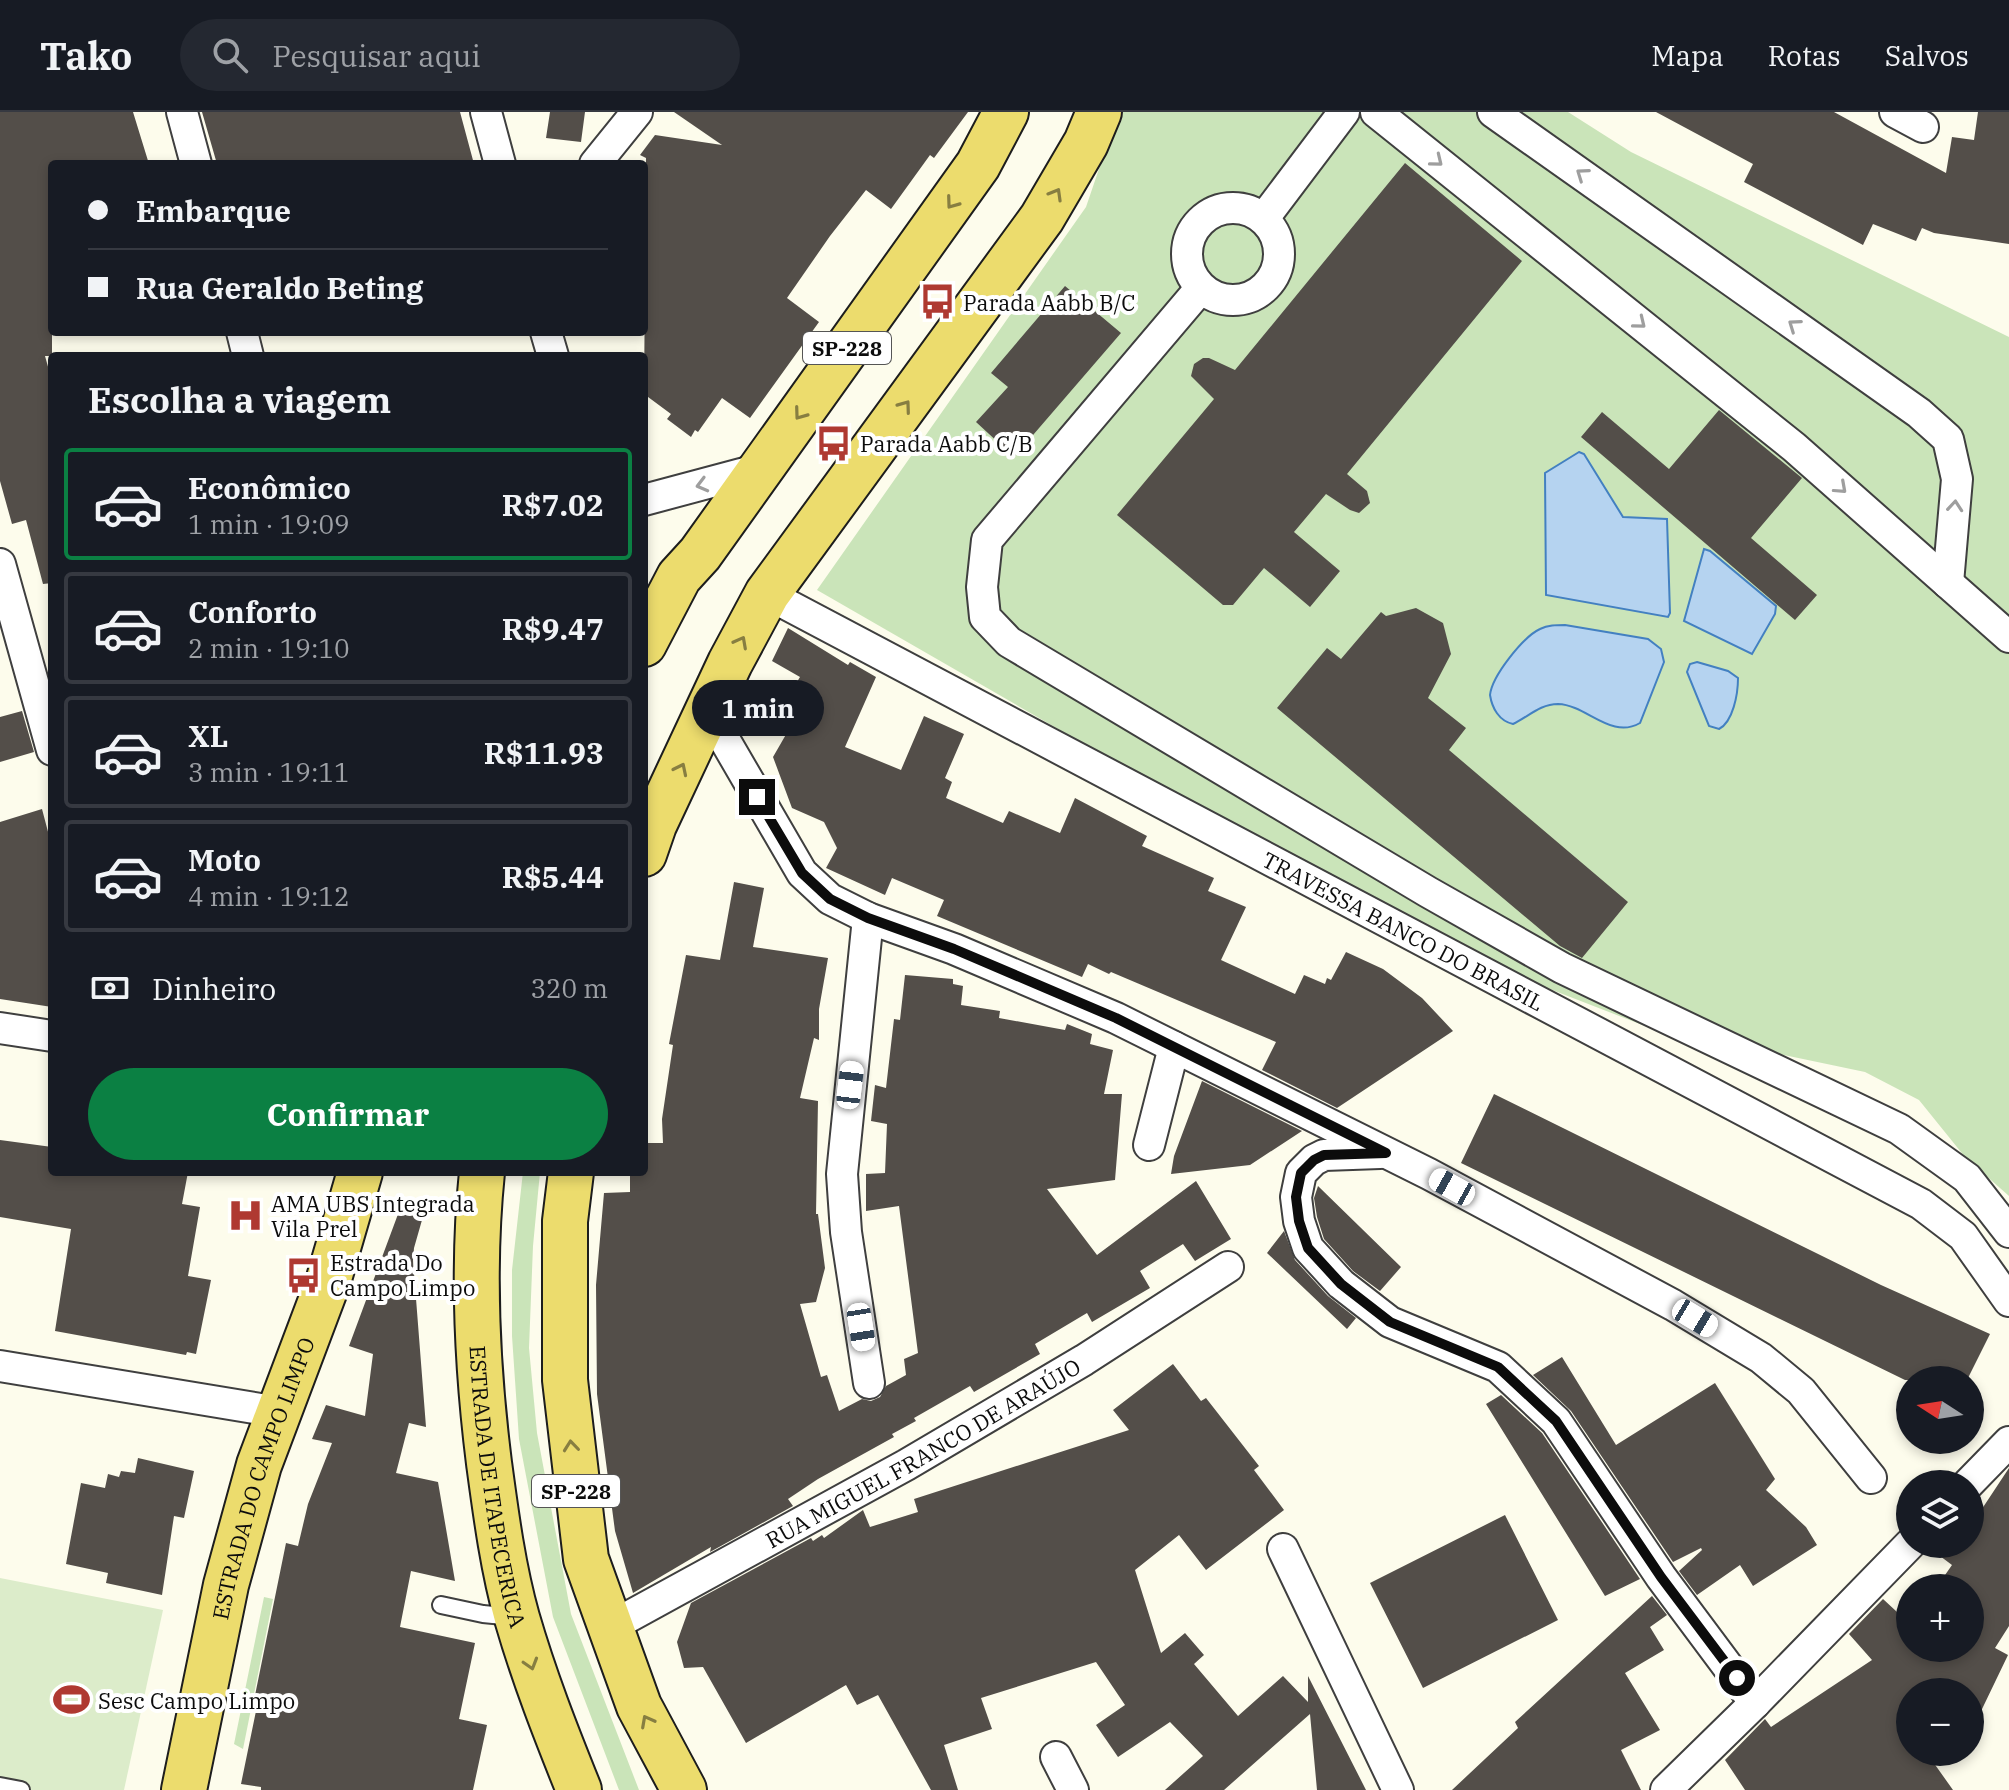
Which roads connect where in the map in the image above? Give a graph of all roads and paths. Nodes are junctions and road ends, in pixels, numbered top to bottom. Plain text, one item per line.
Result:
1 (182, 112) edge
2 (486, 112) edge
3 (637, 112) edge
4 (1006, 112) edge
5 (1099, 112) edge
6 (1344, 112) edge
7 (1376, 112) edge
8 (1493, 112) edge
9 (1895, 112) edge
10 (1923, 127) dead end
11 (195, 160) edge
12 (499, 160) edge
13 (598, 160) edge
14 (1264, 218) junction
15 (1200, 289) junction
16 (760, 469) junction
17 (648, 499) edge
18 (0, 564) edge
19 (679, 577) junction
20 (1948, 583) junction
21 (767, 594) junction
22 (648, 610) edge
23 (648, 636) edge
24 (2009, 637) edge
25 (709, 713) junction
26 (48, 736) edge
27 (648, 833) edge
28 (868, 918) junction
29 (0, 1028) edge
30 (48, 1035) edge
31 (1174, 1047) junction
32 (1149, 1145) dead end
33 (1386, 1153) junction
34 (359, 1176) edge
35 (482, 1176) edge
36 (571, 1176) edge
37 (2009, 1232) edge
38 (1228, 1267) dead end
39 (2009, 1301) edge
40 (0, 1366) edge
41 (869, 1383) dead end
42 (279, 1412) junction
43 (2009, 1442) edge
44 (1982, 1470) edge
45 (1871, 1478) dead end
46 (1283, 1549) dead end
47 (1896, 1558) edge
48 (441, 1605) dead end
49 (517, 1617) junction
50 (610, 1627) junction
51 (1755, 1703) junction
52 (1056, 1757) dead end
53 (0, 1786) edge
54 (21, 1790) edge
55 (184, 1790) edge
56 (579, 1790) edge
57 (684, 1790) edge
58 (1073, 1790) edge
59 (1398, 1790) edge
60 (1666, 1790) edge

1 - 11 street
2 - 12 street
3 - 13 street
4 -> 16 main road, SP-228
21 -> 5 main road
6 - 14 street
7 -> 20 street
20 -> 8 street
9 - 10 street
14 - 15 street
14 - 15 street
15 - 37 street
16 -> 17 street
16 - 19 main road, SP-228
18 - 26 street
19 - 22 main road
19 - 23 main road, SP-228
20 - 24 street
25 -> 21 main road
21 - 39 street, TRAVESSA BANCO DO BRASIL
27 -> 25 main road
25 - 28 street
28 - 31 street
28 - 41 street
29 - 30 street
31 - 32 street
31 - 33 street
33 - 45 street
33 - 51 street
34 - 42 main road, ESTRADA DO CAMPO LIMPO
35 - 49 main road, ESTRADA DE ITAPECERICA
50 -> 36 main road, SP-228
38 - 50 street, RUA MIGUEL FRANCO DE ARAÚJO
40 - 42 street
42 - 55 main road, ESTRADA DO CAMPO LIMPO
43 - 44 street
46 - 59 street
47 - 51 street
48 - 49 lane
49 -> 56 main road, ESTRADA DE ITAPECERICA
57 -> 50 main road, SP-228
51 - 60 street
52 - 58 street
53 - 54 lane

